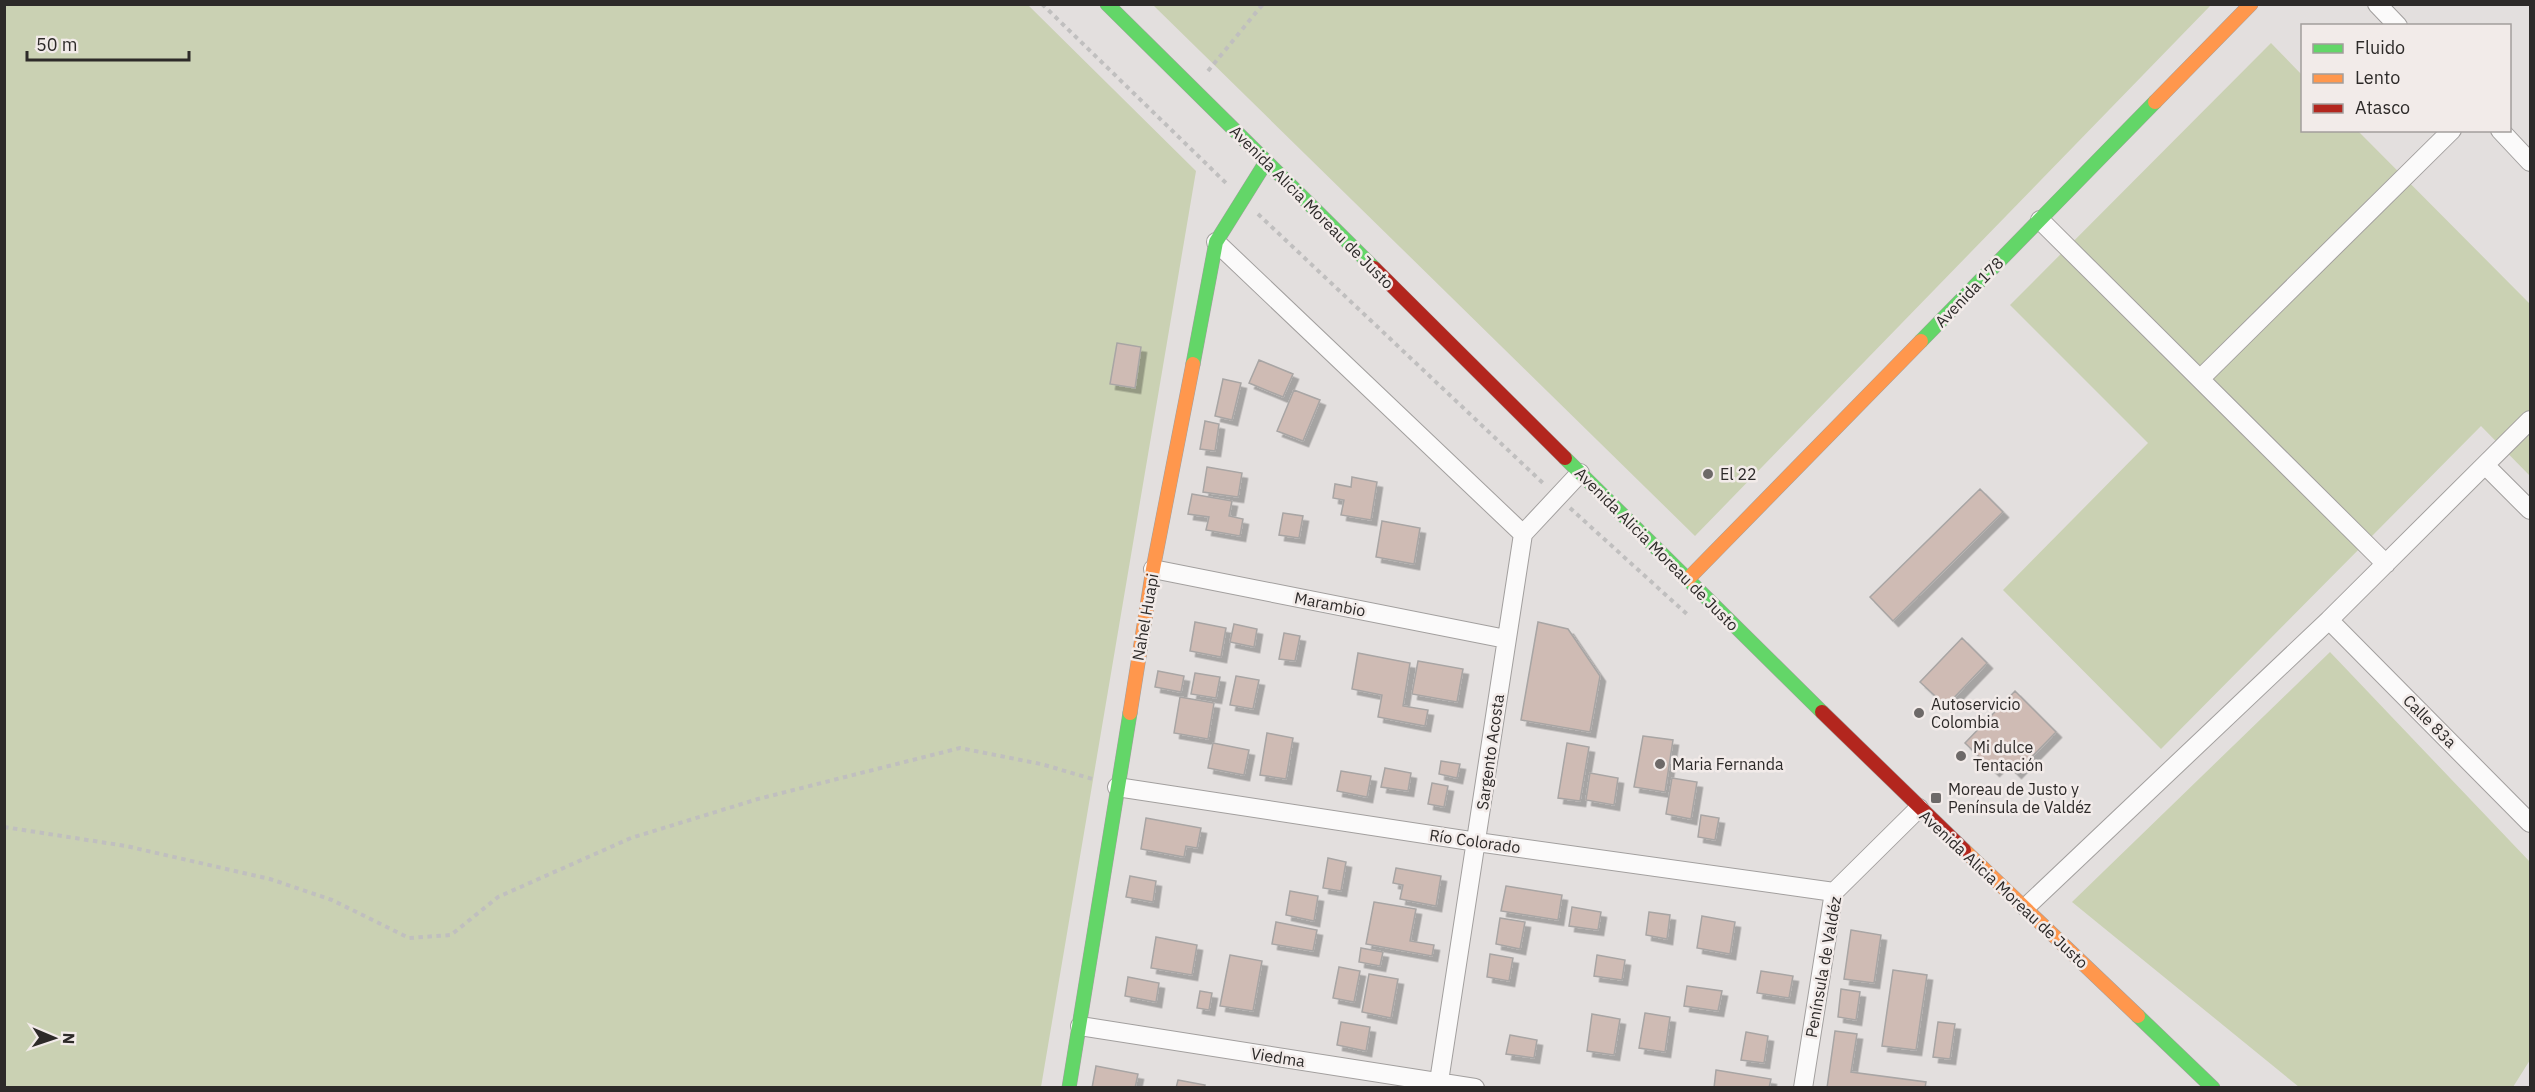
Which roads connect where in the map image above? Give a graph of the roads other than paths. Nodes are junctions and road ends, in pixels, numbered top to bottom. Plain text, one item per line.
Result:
1 (1107, 4) edge
2 (2251, 4) edge
3 (2377, 4) edge
4 (2396, 24) edge
5 (2450, 132) edge
6 (2502, 132) edge
7 (1266, 162) junction
8 (2530, 162) edge
9 (2040, 220) junction
10 (1216, 242) junction
11 (2200, 379) junction
12 (2530, 420) edge
13 (2485, 465) junction
14 (1580, 473) junction
15 (2530, 510) edge
16 (1523, 534) junction
17 (2386, 564) junction
18 (1153, 569) junction
19 (1688, 579) junction
20 (2329, 620) junction
21 (1506, 639) junction
22 (1117, 787) junction
23 (1919, 808) junction
24 (2530, 823) edge
25 (1477, 842) junction
26 (1834, 892) junction
27 (2026, 907) junction
28 (1080, 1026) junction
29 (1439, 1085) edge
30 (1069, 1088) edge
31 (1475, 1088) edge
32 (1803, 1088) edge
33 (2213, 1088) edge

1 - 7 main road, Avenida Alicia Moreau de Justo
2 - 9 main road, Avenida 178
3 - 4 street
5 - 11 street
6 - 8 street
7 - 10 main road, Nahel Huapi
7 - 14 main road, Avenida Alicia Moreau de Justo
9 - 11 street
9 - 19 main road, Avenida 178
10 - 16 street
10 - 18 main road, Nahel Huapi
11 - 17 street
12 - 13 street
13 - 15 street
13 - 17 street
14 - 16 street
14 - 19 main road, Avenida Alicia Moreau de Justo
16 - 21 street, Sargento Acosta
17 - 20 street
18 - 21 street, Marambio
18 - 22 main road, Nahel Huapi
19 - 23 main road, Avenida Alicia Moreau de Justo
20 - 24 street, Calle 83a
20 - 27 street
21 - 25 street, Sargento Acosta
22 - 25 street, Río Colorado
22 - 28 main road, Nahel Huapi
23 - 26 street, Península de Valdéz
23 - 27 main road, Avenida Alicia Moreau de Justo
25 - 26 street, Río Colorado
25 - 29 street, Sargento Acosta
26 - 32 street, Península de Valdéz
27 - 33 main road, Avenida Alicia Moreau de Justo
28 - 29 street, Viedma
28 - 30 main road, Nahel Huapi
29 - 31 street, Viedma

